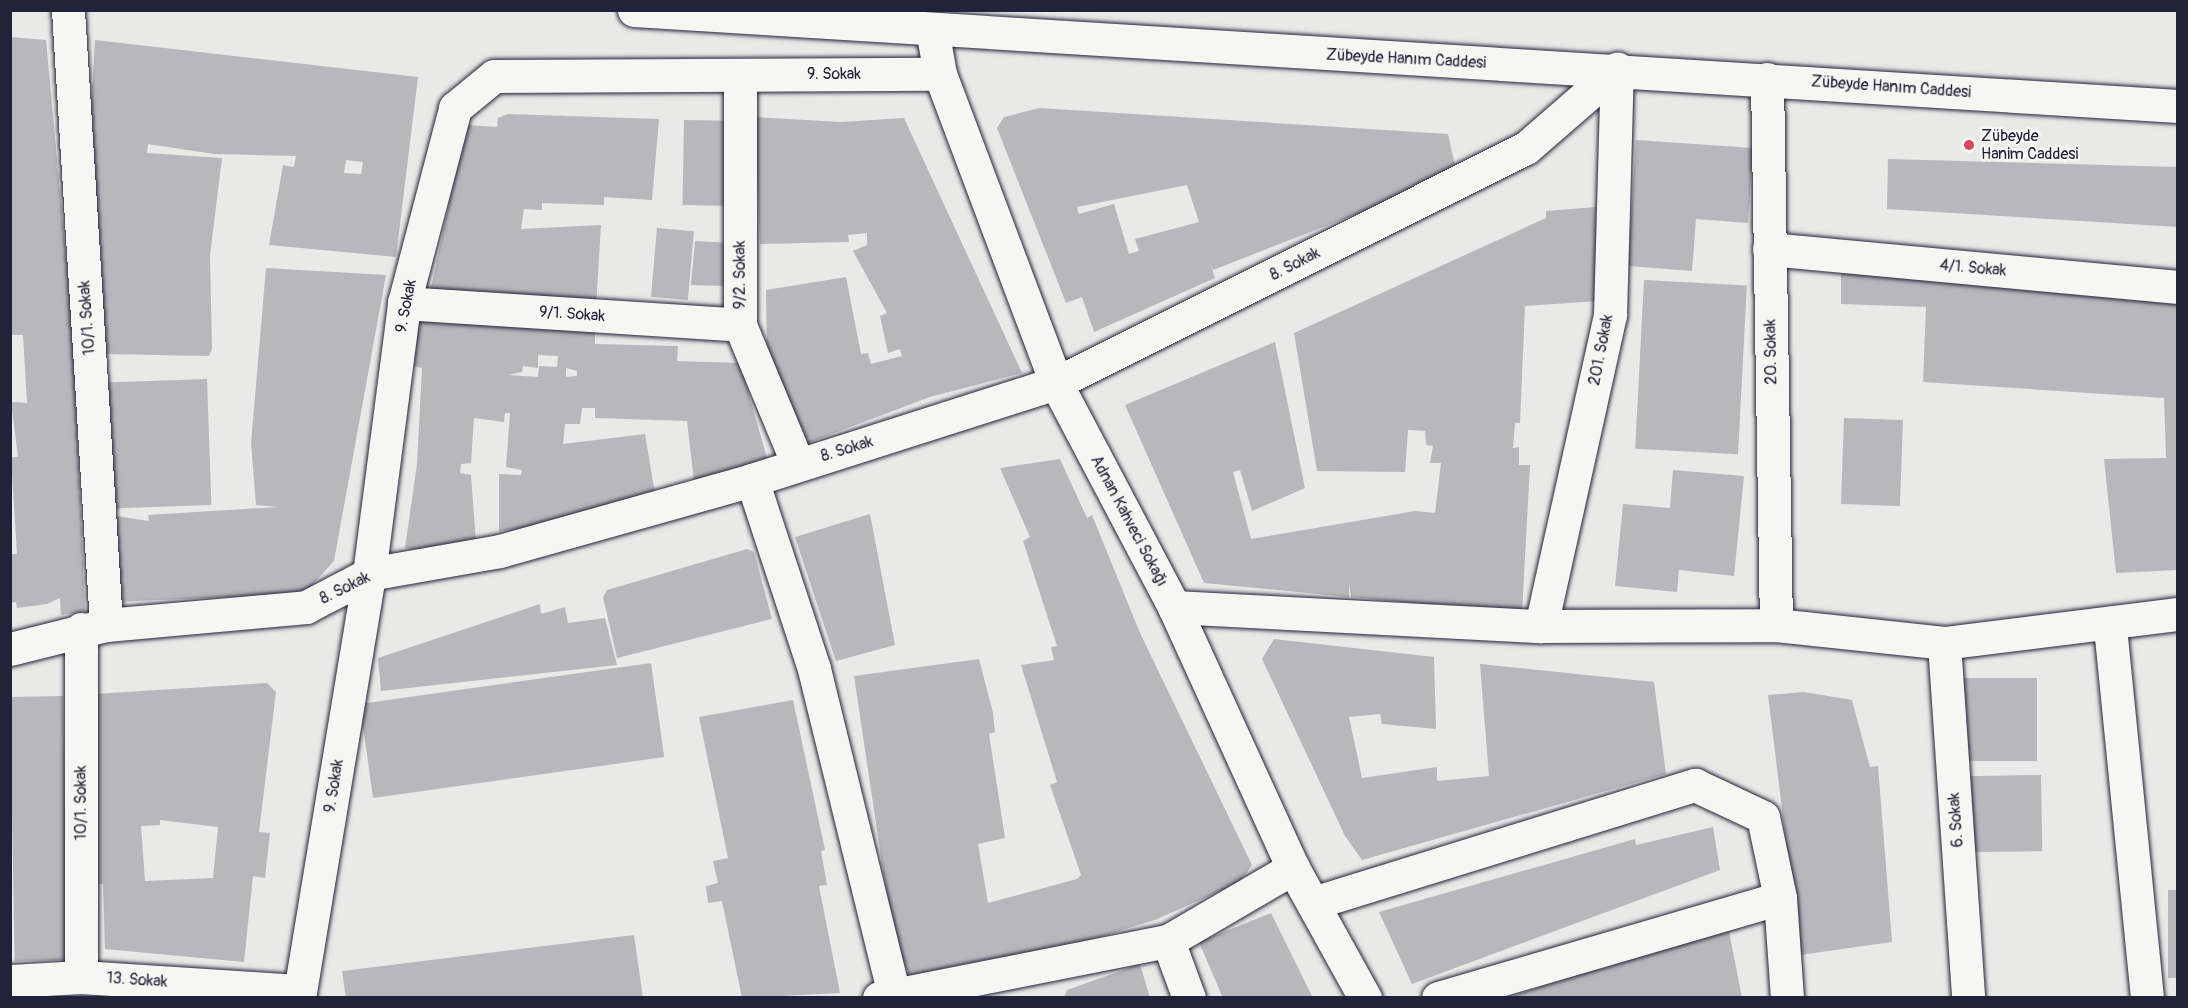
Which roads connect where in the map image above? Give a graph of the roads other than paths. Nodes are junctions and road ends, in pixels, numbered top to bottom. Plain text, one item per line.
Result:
1 (68, 10) edge
2 (634, 10) edge
3 (932, 29) junction
4 (1617, 69) junction
5 (940, 74) junction
6 (740, 75) junction
7 (1767, 79) junction
8 (2178, 106) edge
9 (1769, 249) junction
10 (2178, 287) edge
11 (404, 303) junction
12 (740, 326) junction
13 (1056, 383) junction
14 (798, 464) junction
15 (752, 480) junction
16 (369, 574) junction
17 (1174, 607) junction
18 (2178, 614) edge
19 (1776, 625) junction
20 (1541, 626) junction
21 (93, 627) junction
22 (2110, 627) junction
23 (1944, 643) junction
24 (10, 649) edge
25 (1293, 868) junction
26 (1780, 898) junction
27 (1313, 903) junction
28 (1168, 941) junction
29 (81, 976) junction
30 (10, 981) edge
31 (1018, 985) edge
32 (299, 994) edge
33 (887, 996) edge
34 (1189, 998) edge
35 (1365, 998) edge
36 (1438, 998) edge
37 (1787, 998) edge
38 (1968, 998) edge
39 (2147, 998) edge

1 - 21 street, 10/1. Sokak
2 - 3 street, Zübeyde Hanım Caddesi
3 - 4 street, Zübeyde Hanım Caddesi
3 - 5 street, Adnan Kahveci Sokağı
4 - 7 street, Zübeyde Hanım Caddesi
4 - 13 street, 8. Sokak
4 - 20 street, 201. Sokak
5 - 6 street, 9. Sokak
5 - 13 street, Adnan Kahveci Sokağı
6 - 11 street, 9. Sokak
6 - 12 street, 9/2. Sokak
7 - 8 street, Zübeyde Hanım Caddesi
7 - 9 street, 20. Sokak
9 - 10 street, 4/1. Sokak
9 - 19 street, 20. Sokak
11 - 12 street, 9/1. Sokak
11 - 16 street, 9. Sokak
12 - 14 street, 9/2. Sokak
13 - 14 street, 8. Sokak
13 - 17 street, Adnan Kahveci Sokağı
14 - 15 street, 8. Sokak
15 - 16 street, 8. Sokak
15 - 33 street
16 - 21 street, 8. Sokak
16 - 32 street, 9. Sokak
17 - 20 street
17 - 25 street, Adnan Kahveci Sokağı
18 - 22 street
19 - 20 street
19 - 23 street
21 - 24 street, 8. Sokak
21 - 29 street, 10/1. Sokak
22 - 23 street
22 - 39 street
23 - 38 street, 6. Sokak
25 - 27 street, Adnan Kahveci Sokağı
25 - 28 street
26 - 27 street
26 - 36 street
26 - 37 street
27 - 35 street, Adnan Kahveci Sokağı
28 - 31 street
28 - 34 street
29 - 30 street, 13. Sokak
29 - 32 street, 13. Sokak
31 - 33 street

